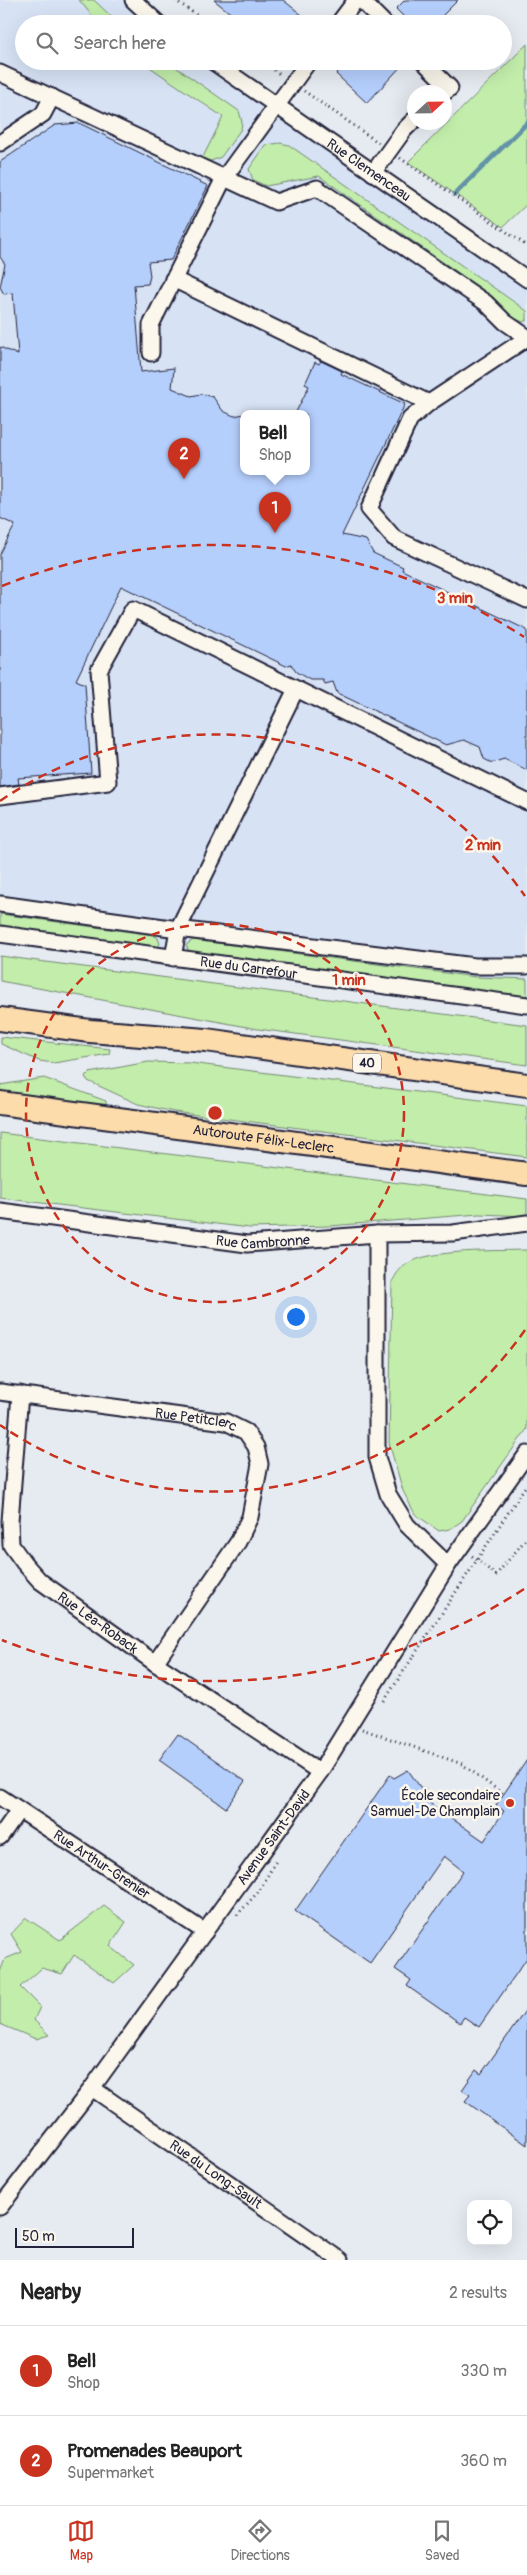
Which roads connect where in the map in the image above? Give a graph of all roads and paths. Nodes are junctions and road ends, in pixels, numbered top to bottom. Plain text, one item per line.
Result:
1 (132, 0) edge
2 (175, 0) edge
3 (356, 0) edge
4 (361, 0) edge
5 (149, 15) edge
6 (196, 15) edge
7 (345, 15) edge
8 (376, 15) edge
9 (225, 70) edge
10 (302, 70) edge
11 (432, 70) edge
12 (0, 73) edge
13 (447, 85) edge
14 (52, 97) junction
15 (276, 105) junction
16 (407, 127) edge
17 (0, 143) edge
18 (373, 173) junction
19 (224, 178) junction
20 (174, 279) junction
21 (527, 279) edge
22 (527, 338) edge
23 (151, 353) dead end
24 (430, 403) junction
25 (527, 600) edge
26 (296, 689) junction
27 (0, 796) edge
28 (527, 802) edge
29 (0, 904) edge
30 (178, 930) junction
31 (0, 934) edge
32 (173, 958) junction
33 (527, 966) edge
34 (0, 1002) edge
35 (527, 1005) edge
36 (0, 1018) edge
37 (90, 1031) junction
38 (527, 1085) edge
39 (0, 1103) edge
40 (527, 1174) edge
41 (0, 1210) edge
42 (527, 1223) edge
43 (376, 1234) junction
44 (0, 1392) edge
45 (20, 1394) junction
46 (527, 1454) edge
47 (527, 1484) edge
48 (527, 1538) edge
49 (448, 1565) junction
50 (156, 1663) junction
51 (350, 1724) junction
52 (320, 1772) junction
53 (503, 1794) dead end
54 (0, 1796) edge
55 (19, 1810) junction
56 (0, 1836) edge
57 (205, 1932) junction
58 (92, 2088) junction
59 (0, 2207) edge
60 (340, 2260) edge

1 - 5 street
2 - 6 path
3 - 7 street
4 - 8 street
9 - 15 street, Rue Clemenceau
10 - 15 street
11 - 13 street
12 - 14 street
14 - 17 street
14 - 19 street
15 - 18 street, Rue Clemenceau
15 - 19 street
16 - 18 street
18 - 21 street, Rue Clemenceau
19 - 20 street
19 - 22 street
20 - 23 street
20 - 24 street
22 - 24 street
24 - 25 street
26 - 27 street
26 - 28 street
26 - 30 street
29 - 30 street
30 - 32 street
30 - 33 street
31 - 32 street, Rue du Carrefour
32 - 35 street, Rue du Carrefour
34 - 37 highway
36 - 37 highway, 40
37 - 38 highway, 40
39 - 40 highway, Autoroute Félix-Leclerc
41 - 43 street, Rue Cambronne
42 - 43 street, Rue Cambronne
43 - 49 street
44 - 45 street, Rue Petitclerc
45 - 50 street, Rue Léa-Roback
45 - 50 street, Rue Petitclerc
46 - 49 street, Avenue Saint-David
47 - 48 path
49 - 51 street, Avenue Saint-David
50 - 52 street, Rue Léa-Roback
51 - 52 street, Avenue Saint-David
51 - 53 path
52 - 57 street, Avenue Saint-David
54 - 55 street, Rue Arthur-Grenier
55 - 56 street
55 - 57 street, Rue Arthur-Grenier
57 - 58 street, Avenue Saint-David
58 - 59 street, Avenue Saint-David
58 - 60 street, Rue du Long-Sault

